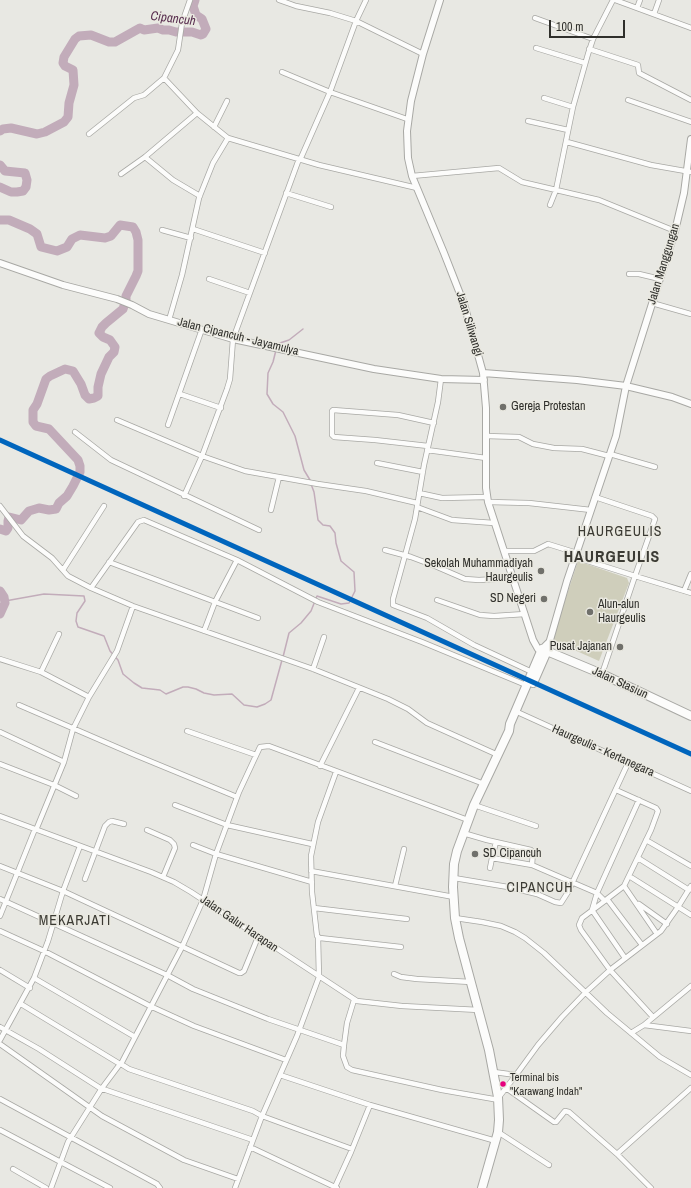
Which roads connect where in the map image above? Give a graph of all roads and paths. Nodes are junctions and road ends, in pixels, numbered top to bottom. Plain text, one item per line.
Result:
1 (190, 0) edge
2 (279, 0) edge
3 (366, 0) edge
4 (440, 0) edge
5 (614, 0) edge
6 (640, 0) edge
7 (659, 0) edge
8 (637, 8) junction
9 (654, 14) junction
10 (535, 18) dead end
11 (356, 21) junction
12 (691, 28) edge
13 (593, 38) junction
14 (536, 48) dead end
15 (590, 49) junction
16 (423, 54) junction
17 (586, 63) junction
18 (282, 72) dead end
19 (164, 78) junction
20 (330, 92) junction
21 (544, 98) dead end
22 (628, 100) dead end
23 (691, 100) edge
24 (227, 101) dead end
25 (573, 107) junction
26 (197, 113) junction
27 (408, 119) junction
28 (528, 121) dead end
29 (691, 122) edge
30 (214, 127) junction
31 (568, 130) junction
32 (89, 134) dead end
33 (228, 138) junction
34 (691, 140) edge
35 (567, 142) junction
36 (145, 157) junction
37 (299, 160) junction
38 (689, 172) edge
39 (121, 174) dead end
40 (412, 176) junction
41 (416, 188) junction
42 (556, 190) junction
43 (286, 193) junction
44 (200, 196) junction
45 (550, 205) dead end
46 (331, 207) dead end
47 (192, 229) junction
48 (162, 230) dead end
49 (675, 231) junction
50 (191, 238) junction
51 (265, 253) junction
52 (0, 263) edge
53 (629, 274) dead end
54 (209, 279) dead end
55 (660, 279) junction
56 (250, 293) junction
57 (652, 303) junction
58 (691, 314) edge
59 (168, 320) junction
60 (202, 329) junction
61 (233, 338) junction
62 (483, 377) junction
63 (441, 379) junction
64 (626, 386) junction
65 (180, 394) junction
66 (691, 404) edge
67 (221, 408) junction
68 (117, 420) dead end
69 (434, 424) junction
70 (168, 425) dead end
71 (75, 432) dead end
72 (486, 436) junction
73 (428, 448) junction
74 (609, 455) junction
75 (202, 456) junction
76 (486, 458) junction
77 (377, 463) dead end
78 (655, 467) dead end
79 (423, 472) junction
80 (279, 477) junction
81 (419, 493) junction
82 (184, 496) junction
83 (596, 496) junction
84 (488, 500) junction
85 (417, 505) junction
86 (0, 506) edge
87 (104, 506) dead end
88 (270, 510) dead end
89 (591, 510) junction
90 (494, 523) junction
91 (259, 530) dead end
92 (385, 550) dead end
93 (504, 551) junction
94 (406, 555) junction
95 (576, 555) junction
96 (237, 560) junction
97 (109, 562) junction
98 (63, 570) junction
99 (691, 574) edge
100 (634, 576) junction
101 (512, 578) junction
102 (90, 588) junction
103 (684, 591) junction
104 (691, 593) edge
105 (437, 600) dead end
106 (215, 602) junction
107 (133, 606) junction
108 (525, 614) junction
109 (258, 618) dead end
110 (204, 631) junction
111 (59, 634) dead end
112 (324, 637) dead end
113 (546, 648) junction
114 (1, 660) edge
115 (313, 669) junction
116 (41, 672) junction
117 (532, 672) junction
118 (602, 674) junction
119 (526, 685) junction
120 (359, 688) junction
121 (89, 697) junction
122 (19, 705) dead end
123 (518, 713) junction
124 (691, 716) edge
125 (74, 729) junction
126 (187, 731) dead end
127 (1, 733) edge
128 (0, 740) edge
129 (375, 742) dead end
130 (256, 755) junction
131 (498, 755) junction
132 (64, 762) junction
133 (628, 763) junction
134 (0, 764) edge
135 (320, 766) junction
136 (336, 772) junction
137 (484, 784) junction
138 (54, 785) junction
139 (616, 790) junction
140 (691, 791) edge
141 (76, 796) dead end
142 (237, 797) junction
143 (639, 800) junction
144 (175, 805) dead end
145 (474, 805) junction
146 (0, 816) edge
147 (468, 820) junction
148 (124, 824) dead end
149 (227, 825) junction
150 (536, 826) dead end
151 (35, 830) junction
152 (147, 830) dead end
153 (463, 833) junction
154 (646, 840) junction
155 (496, 842) junction
156 (312, 844) junction
157 (193, 845) dead end
158 (80, 846) junction
159 (404, 849) dead end
160 (95, 852) junction
161 (216, 854) junction
162 (492, 858) junction
163 (638, 858) junction
164 (532, 865) junction
165 (0, 866) edge
166 (691, 866) edge
167 (490, 868) dead end
168 (311, 871) junction
169 (17, 872) junction
170 (629, 876) junction
171 (163, 877) junction
172 (454, 878) junction
173 (85, 879) dead end
174 (312, 882) junction
175 (572, 883) junction
176 (396, 886) junction
177 (624, 886) junction
178 (690, 888) edge
179 (63, 891) junction
180 (596, 893) junction
181 (454, 897) junction
182 (0, 899) edge
183 (202, 900) junction
184 (606, 900) junction
185 (5, 901) junction
186 (638, 904) junction
187 (678, 907) junction
188 (314, 908) junction
189 (592, 910) junction
190 (691, 915) edge
191 (0, 916) edge
192 (455, 918) junction
193 (407, 919) dead end
194 (53, 924) junction
195 (667, 924) junction
196 (0, 931) edge
197 (657, 934) junction
198 (258, 937) junction
199 (318, 937) junction
200 (182, 946) junction
201 (642, 946) junction
202 (401, 947) dead end
203 (44, 951) junction
204 (625, 958) junction
205 (0, 970) edge
206 (610, 970) junction
207 (394, 974) dead end
208 (167, 975) junction
209 (319, 977) junction
210 (34, 978) junction
211 (471, 982) junction
212 (691, 986) edge
213 (30, 988) junction
214 (586, 992) junction
215 (354, 1000) junction
216 (21, 1004) junction
217 (150, 1006) junction
218 (479, 1010) junction
219 (653, 1017) junction
220 (644, 1025) junction
221 (0, 1027) edge
222 (6, 1030) junction
223 (299, 1030) junction
224 (691, 1031) edge
225 (631, 1033) junction
226 (135, 1036) junction
227 (0, 1040) edge
228 (0, 1044) edge
229 (344, 1045) junction
230 (286, 1060) junction
231 (121, 1064) junction
232 (494, 1072) junction
233 (280, 1075) junction
234 (516, 1075) junction
235 (691, 1075) edge
236 (102, 1088) junction
237 (506, 1088) junction
238 (691, 1088) edge
239 (0, 1099) edge
240 (498, 1099) junction
241 (370, 1104) junction
242 (89, 1108) junction
243 (262, 1116) junction
244 (0, 1130) edge
245 (497, 1136) junction
246 (71, 1137) junction
247 (253, 1140) junction
248 (250, 1147) junction
249 (352, 1149) junction
250 (617, 1154) junction
251 (60, 1162) junction
252 (549, 1165) dead end
253 (13, 1169) dead end
254 (238, 1179) junction
255 (46, 1188) edge
256 (51, 1188) edge
257 (110, 1188) edge
258 (160, 1188) edge
259 (235, 1188) edge
260 (336, 1188) edge
261 (482, 1188) edge
262 (651, 1188) edge

1 - 19 street
2 - 11 street
3 - 11 street
4 - 16 street, Jalan Siliwangi
5 - 8 street
5 - 13 street
6 - 8 street
7 - 9 street
8 - 9 street
9 - 12 street
10 - 13 street
11 - 16 street
11 - 20 street
13 - 15 street
14 - 17 street
15 - 17 street
15 - 23 street
16 - 27 street, Jalan Siliwangi
17 - 25 street
18 - 20 street
19 - 26 street
19 - 32 street
20 - 27 street
20 - 37 street
21 - 25 street
22 - 29 street
24 - 30 street
25 - 31 street
26 - 30 street
26 - 36 street
27 - 40 street, Jalan Siliwangi
28 - 31 street
30 - 33 street
31 - 35 street
33 - 37 street
33 - 44 street
34 - 38 street, Jalan Manggungan
35 - 38 street
35 - 42 street
36 - 39 street
36 - 44 street
37 - 41 street
37 - 43 street
38 - 49 street, Jalan Manggungan
40 - 41 street, Jalan Siliwangi
40 - 42 street
41 - 62 street, Jalan Siliwangi
42 - 45 street
42 - 49 street
43 - 46 street
43 - 51 street
44 - 47 street
47 - 50 street
47 - 51 street
48 - 50 street
49 - 55 street, Jalan Manggungan
50 - 59 street
51 - 56 street
52 - 59 street, Jalan Cipancuh - Jayamulya
53 - 55 street
54 - 56 street
55 - 57 street, Jalan Manggungan
56 - 61 street
57 - 58 street
57 - 64 street, Jalan Manggungan
59 - 60 street, Jalan Cipancuh - Jayamulya
60 - 61 street, Jalan Cipancuh - Jayamulya
60 - 65 street
61 - 63 street, Jalan Cipancuh - Jayamulya
61 - 67 street
62 - 63 street, Jalan Cipancuh - Jayamulya
62 - 64 street, Jalan Cipancuh - Jayamulya
62 - 72 street, Jalan Siliwangi
63 - 69 street
64 - 66 street, Jalan Cipancuh - Jayamulya
64 - 74 street, Jalan Manggungan
65 - 67 street
65 - 70 street
67 - 75 street
68 - 75 street
69 - 73 street
69 - 73 street
71 - 82 street
72 - 74 street
72 - 76 street, Jalan Siliwangi
73 - 76 street
73 - 79 street
74 - 78 street
74 - 83 street, Jalan Manggungan
75 - 80 street
75 - 82 street
76 - 84 street, Jalan Siliwangi
77 - 79 street
79 - 81 street
80 - 85 street
80 - 88 street
81 - 84 street
81 - 85 street
82 - 91 street
83 - 89 street, Jalan Manggungan
83 - 100 street
84 - 89 street
84 - 90 street, Jalan Siliwangi
85 - 90 street
85 - 94 street
86 - 98 street
87 - 98 street
89 - 95 street, Jalan Manggungan
90 - 93 street, Jalan Siliwangi
92 - 94 street
93 - 95 street
93 - 101 street, Jalan Siliwangi
94 - 101 street
94 - 117 street
95 - 100 street
95 - 113 street, Jalan Manggungan
96 - 97 street
96 - 106 street
96 - 119 street
97 - 102 street
97 - 106 street
98 - 102 street
99 - 103 street
100 - 103 street
100 - 118 street
101 - 108 street, Jalan Siliwangi
102 - 107 street
103 - 104 street
105 - 108 street
106 - 109 street
106 - 110 street
107 - 110 street
107 - 121 street
108 - 113 street, Jalan Siliwangi
110 - 115 street
111 - 116 street
112 - 115 street
113 - 117 main road
113 - 118 main road, Jalan Stasiun
113 - 123 main road
114 - 116 street
115 - 120 street
116 - 121 street
117 - 119 main road
118 - 124 main road, Jalan Stasiun
119 - 123 main road
120 - 131 street
120 - 135 street
121 - 125 street
122 - 125 street
123 - 131 main road
123 - 133 street, Haurgeulis - Kertanegara
125 - 132 street
125 - 142 street
126 - 130 street
127 - 128 street
127 - 132 street
129 - 137 street
130 - 135 street
130 - 142 street
131 - 137 main road
132 - 138 street
133 - 139 street
133 - 140 street, Haurgeulis - Kertanegara
134 - 138 street
135 - 136 street
136 - 147 street
136 - 156 street
137 - 145 main road
138 - 141 street
138 - 151 street
139 - 143 street
139 - 175 street
142 - 149 street
143 - 154 street
143 - 180 street
144 - 149 street
145 - 147 main road
145 - 150 street
146 - 151 street, Jalan Galur Harapan
147 - 153 main road
148 - 160 street
149 - 156 street
149 - 161 street
151 - 158 street, Jalan Galur Harapan
151 - 169 street
152 - 171 street
153 - 155 street
153 - 172 main road
154 - 163 street
154 - 166 street
155 - 162 street
155 - 164 street
156 - 168 street
157 - 161 street
158 - 160 street, Jalan Galur Harapan
158 - 179 street
159 - 176 street
160 - 171 street, Jalan Galur Harapan
160 - 173 street
161 - 174 street
161 - 183 street
162 - 164 street
162 - 167 street
163 - 170 street
163 - 178 street
164 - 175 street
165 - 169 street
168 - 174 street
168 - 176 street
169 - 179 street
169 - 185 street
170 - 177 street
170 - 187 street
171 - 183 street, Jalan Galur Harapan
172 - 175 street
172 - 181 main road
174 - 188 street
175 - 180 street
176 - 181 street
177 - 184 street
177 - 186 street
178 - 187 street
179 - 194 street
179 - 200 street
180 - 184 street
180 - 189 street
181 - 192 main road
182 - 185 street
183 - 198 street, Jalan Galur Harapan
183 - 200 street
184 - 189 street
184 - 201 street
185 - 191 street
185 - 194 street
186 - 195 street
186 - 197 street
187 - 190 street
187 - 195 street
188 - 193 street
188 - 199 street
189 - 204 street
189 - 206 street
192 - 211 main road
192 - 214 street
194 - 203 street
194 - 208 street
195 - 197 street
196 - 203 street
197 - 201 street
198 - 200 street
198 - 209 street, Jalan Galur Harapan
199 - 202 street
199 - 209 street
200 - 208 street
201 - 204 street
203 - 210 street
203 - 217 street
204 - 206 street
205 - 213 street
206 - 214 street
206 - 219 street
207 - 211 street
208 - 217 street
208 - 223 street
209 - 215 street, Jalan Galur Harapan
209 - 223 street
210 - 213 street
210 - 226 street
211 - 218 main road
212 - 219 street
213 - 216 street
214 - 225 street
214 - 234 street
215 - 218 street, Jalan Galur Harapan
215 - 229 street
216 - 222 street
216 - 231 street
217 - 226 street
217 - 230 street
218 - 232 main road
219 - 220 street
220 - 224 street
220 - 225 street
221 - 222 street
222 - 227 street
222 - 236 street
223 - 229 street
223 - 230 street
225 - 235 street
226 - 231 street
228 - 242 street
229 - 240 street
230 - 233 street
231 - 236 street
231 - 243 street
232 - 234 street
232 - 240 main road
233 - 241 street
233 - 243 street
234 - 237 street
236 - 242 street
236 - 247 street
237 - 240 street
237 - 250 street
238 - 250 street
239 - 246 street
240 - 245 main road
241 - 245 street
241 - 249 street
242 - 246 street
242 - 254 street
243 - 247 street
243 - 249 street
244 - 251 street
245 - 252 street
245 - 261 main road
246 - 251 street
246 - 258 street
247 - 248 street
248 - 254 street
248 - 260 street
249 - 260 street
250 - 262 street
251 - 256 street
251 - 257 street
253 - 255 street
254 - 259 street

